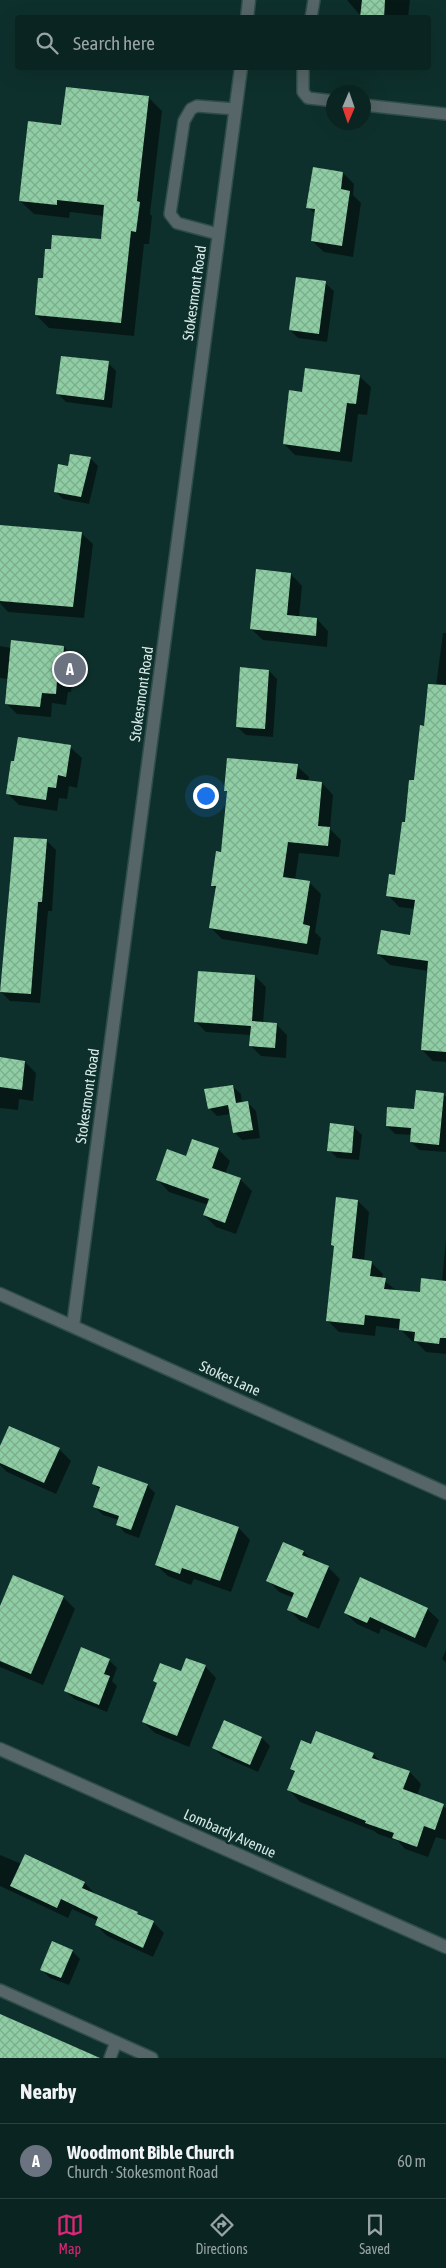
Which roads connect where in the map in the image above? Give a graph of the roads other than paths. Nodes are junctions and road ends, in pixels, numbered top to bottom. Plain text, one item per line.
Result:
1 (249, 0) edge
2 (314, 0) edge
3 (247, 15) edge
4 (312, 15) edge
5 (240, 70) edge
6 (304, 70) edge
7 (326, 100) edge
8 (371, 105) edge
9 (235, 109) junction
10 (446, 114) edge
11 (218, 234) junction
12 (0, 1294) edge
13 (73, 1326) junction
14 (446, 1493) edge
15 (0, 1749) edge
16 (446, 1947) edge
17 (0, 1990) edge
18 (116, 2042) junction
19 (110, 2058) edge
20 (152, 2058) edge

1 - 3 street
2 - 4 lane
5 - 9 street, Stokesmont Road
6 - 7 lane
8 - 10 lane
9 - 11 street, Stokesmont Road
9 - 11 lane
11 - 13 street, Stokesmont Road
12 - 13 street, Stokes Lane
13 - 14 street, Stokes Lane
15 - 16 street, Lombardy Avenue
17 - 18 lane
18 - 19 lane
18 - 20 lane

